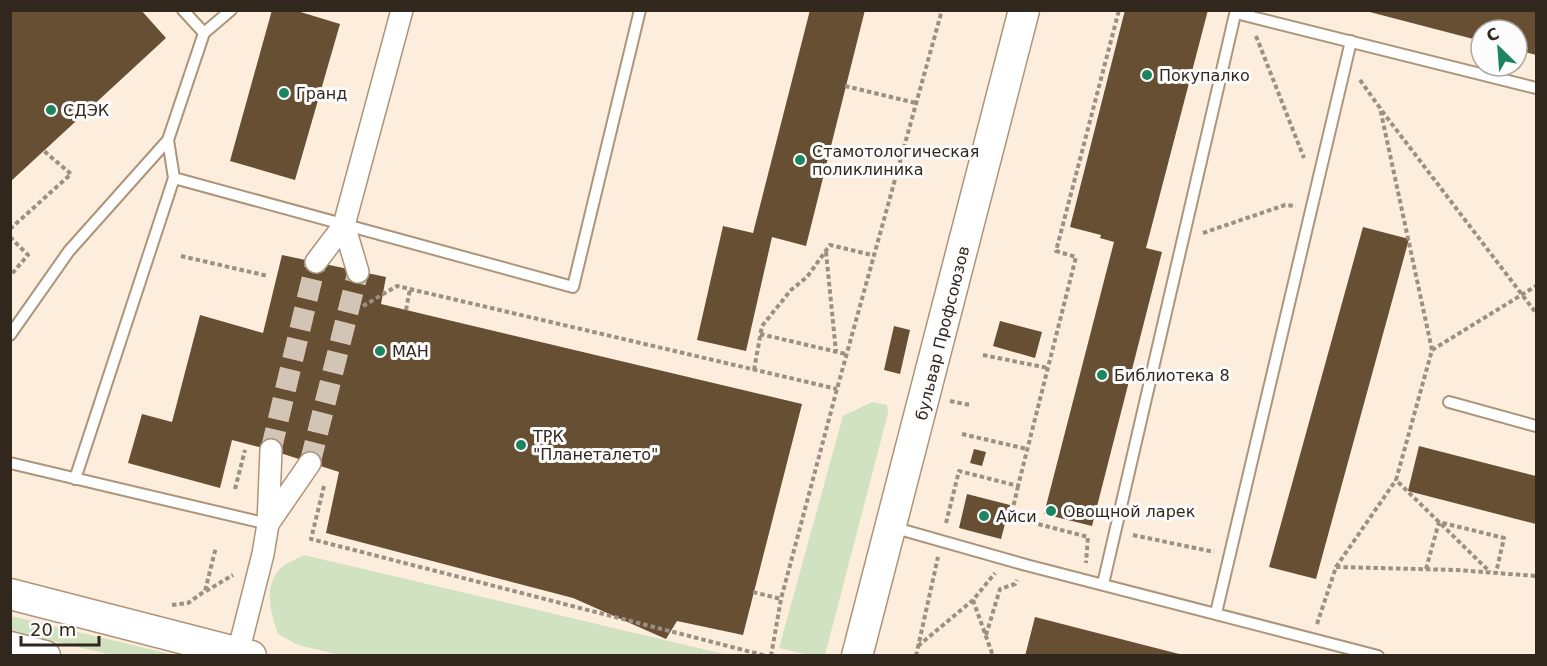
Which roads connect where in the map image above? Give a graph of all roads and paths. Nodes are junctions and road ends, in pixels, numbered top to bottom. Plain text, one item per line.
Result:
1 (183, 10) edge
2 (231, 10) edge
3 (402, 10) edge
4 (640, 10) edge
5 (942, 10) edge
6 (1024, 10) edge
7 (1119, 10) edge
8 (1236, 12) edge
9 (1249, 16) junction
10 (204, 33) junction
11 (1356, 43) junction
12 (845, 86) dead end
13 (1536, 88) edge
14 (916, 103) junction
15 (1380, 108) junction
16 (168, 140) junction
17 (44, 151) dead end
18 (174, 178) junction
19 (1316, 189) junction
20 (1311, 208) junction
21 (344, 225) junction
22 (10, 229) edge
23 (10, 237) edge
24 (1183, 240) junction
25 (825, 252) junction
26 (181, 255) dead end
27 (872, 256) junction
28 (316, 262) tunnel mouth
29 (358, 272) tunnel mouth
30 (10, 276) edge
31 (268, 276) dead end
32 (1536, 286) edge
33 (410, 289) junction
34 (1522, 294) junction
35 (363, 306) dead end
36 (406, 310) dead end
37 (1536, 313) edge
38 (760, 334) junction
39 (10, 335) edge
40 (1432, 350) junction
41 (836, 352) junction
42 (846, 354) junction
43 (983, 355) dead end
44 (1048, 368) junction
45 (754, 370) junction
46 (837, 389) junction
47 (1449, 402) dead end
48 (1536, 426) edge
49 (962, 435) dead end
50 (1027, 449) junction
51 (245, 450) dead end
52 (271, 450) tunnel mouth
53 (10, 463) edge
54 (310, 463) tunnel mouth
55 (75, 479) junction
56 (1396, 480) junction
57 (325, 485) dead end
58 (1018, 486) junction
59 (235, 489) dead end
60 (1439, 522) junction
61 (268, 524) junction
62 (892, 527) junction
63 (1115, 531) junction
64 (942, 540) junction
65 (216, 547) dead end
66 (1229, 556) junction
67 (1007, 559) junction
68 (1026, 565) junction
69 (1336, 567) junction
70 (1426, 569) junction
71 (239, 572) dead end
72 (1490, 572) junction
73 (1496, 573) junction
74 (1536, 576) edge
75 (1085, 580) junction
76 (1103, 584) junction
77 (205, 591) junction
78 (753, 592) dead end
79 (10, 594) edge
80 (781, 599) junction
81 (973, 600) junction
82 (160, 603) dead end
83 (1216, 613) junction
84 (986, 635) junction
85 (1312, 638) junction
86 (10, 647) edge
87 (918, 647) junction
88 (242, 654) edge
89 (45, 656) edge
90 (767, 656) edge
91 (771, 656) edge
92 (857, 656) edge
93 (915, 656) edge
94 (993, 656) edge
95 (1378, 656) edge

1 - 10 lane
2 - 10 lane
3 - 21 street
4 - 21 lane
5 - 14 path
6 - 62 street, бульвар Профсоюзов
7 - 44 path
8 - 9 lane
8 - 24 lane
9 - 11 lane
9 - 19 path
10 - 16 lane
11 - 13 lane
11 - 15 path
11 - 19 lane
12 - 14 path
14 - 27 path
15 - 34 path
15 - 40 path
16 - 18 lane
16 - 39 lane
17 - 22 path
18 - 21 lane
18 - 55 lane
19 - 20 lane
20 - 24 path
20 - 66 lane
21 - 28 street
21 - 29 street
23 - 30 path
24 - 63 lane
25 - 27 path
25 - 38 path
25 - 41 path
26 - 31 path
27 - 42 path
32 - 34 path
33 - 35 path
33 - 36 path
33 - 45 path
34 - 37 path
34 - 40 path
38 - 41 path
38 - 45 path
40 - 56 path
41 - 42 path
42 - 46 path
43 - 44 path
44 - 50 path
45 - 46 path
46 - 80 path
47 - 48 lane
49 - 50 path
50 - 58 path
51 - 59 path
52 - 61 street
53 - 55 lane
54 - 61 street
55 - 61 lane
56 - 60 path
56 - 69 path
57 - 90 path
58 - 64 path
58 - 75 path
60 - 70 path
60 - 72 path
60 - 73 path
61 - 88 street
62 - 64 lane
62 - 92 street, бульвар Профсоюзов
63 - 66 path
63 - 76 lane
64 - 67 lane
64 - 87 path
65 - 77 path
66 - 83 lane
67 - 68 lane
67 - 81 path
68 - 75 lane
68 - 84 path
69 - 70 path
69 - 85 path
70 - 72 path
71 - 77 path
72 - 73 path
73 - 74 path
75 - 76 lane
76 - 83 lane
77 - 82 path
78 - 80 path
79 - 88 street
80 - 91 path
81 - 84 path
81 - 87 path
83 - 85 lane
84 - 94 path
85 - 95 lane
86 - 89 street
87 - 93 path

